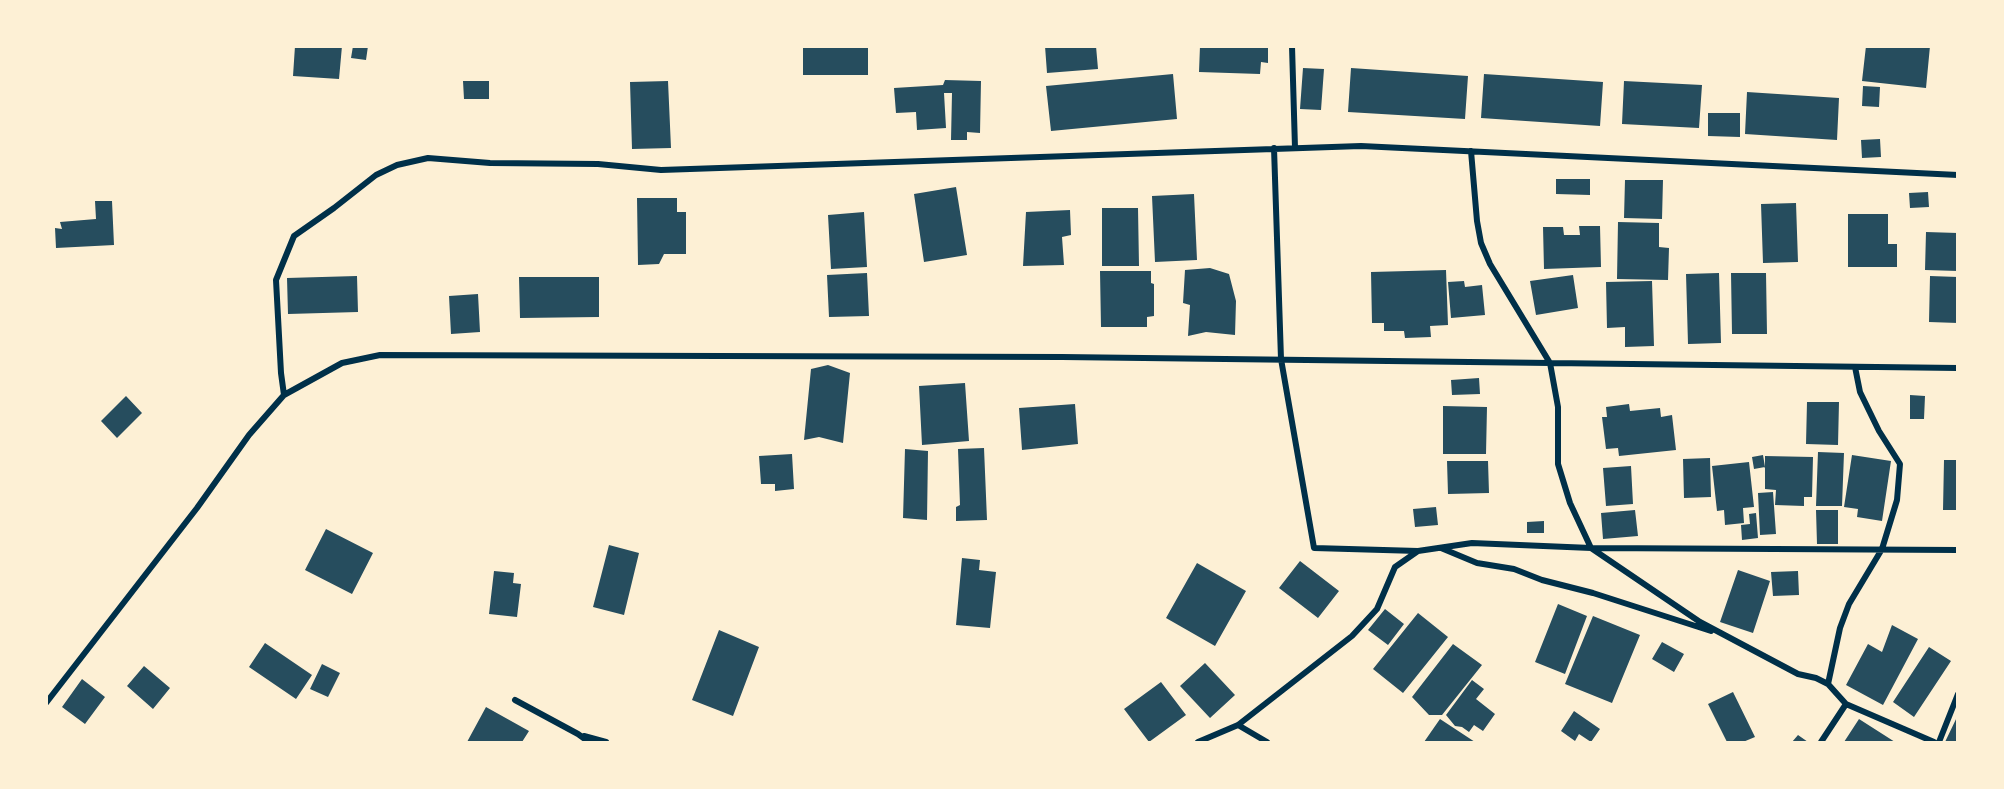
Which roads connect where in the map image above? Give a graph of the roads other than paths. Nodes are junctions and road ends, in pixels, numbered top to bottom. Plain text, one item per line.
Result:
1 (1292, 46) edge
2 (1274, 148) junction
3 (1295, 148) junction
4 (1471, 151) junction
5 (1958, 175) edge
6 (1281, 359) junction
7 (1550, 363) junction
8 (1855, 367) junction
9 (1958, 368) edge
10 (284, 395) junction
11 (1440, 548) junction
12 (1591, 548) junction
13 (1882, 549) junction
14 (1958, 550) edge
15 (1418, 551) junction
16 (1727, 635) junction
17 (1828, 684) junction
18 (1958, 694) edge
19 (515, 700) dead end
20 (46, 703) edge
21 (1846, 704) junction
22 (1238, 724) junction
23 (578, 734) junction
24 (589, 742) edge
25 (606, 742) edge
26 (1198, 742) edge
27 (1267, 742) edge
28 (1821, 742) edge
29 (1936, 742) edge

1 - 3 street
2 - 3 street
2 - 6 street
2 - 10 street
3 - 4 street
4 - 5 street
4 - 7 street
6 - 7 street
6 - 10 street
6 - 15 street
7 - 8 street
7 - 12 street
8 - 9 street
8 - 13 street
10 - 20 street
11 - 12 street
11 - 15 street
11 - 16 street
12 - 13 street
12 - 16 street
13 - 14 street
13 - 17 street
15 - 22 street
16 - 17 street
17 - 21 street
18 - 29 street
19 - 23 street
21 - 28 street
21 - 29 street
22 - 26 street
22 - 27 street
23 - 24 street
23 - 25 street

